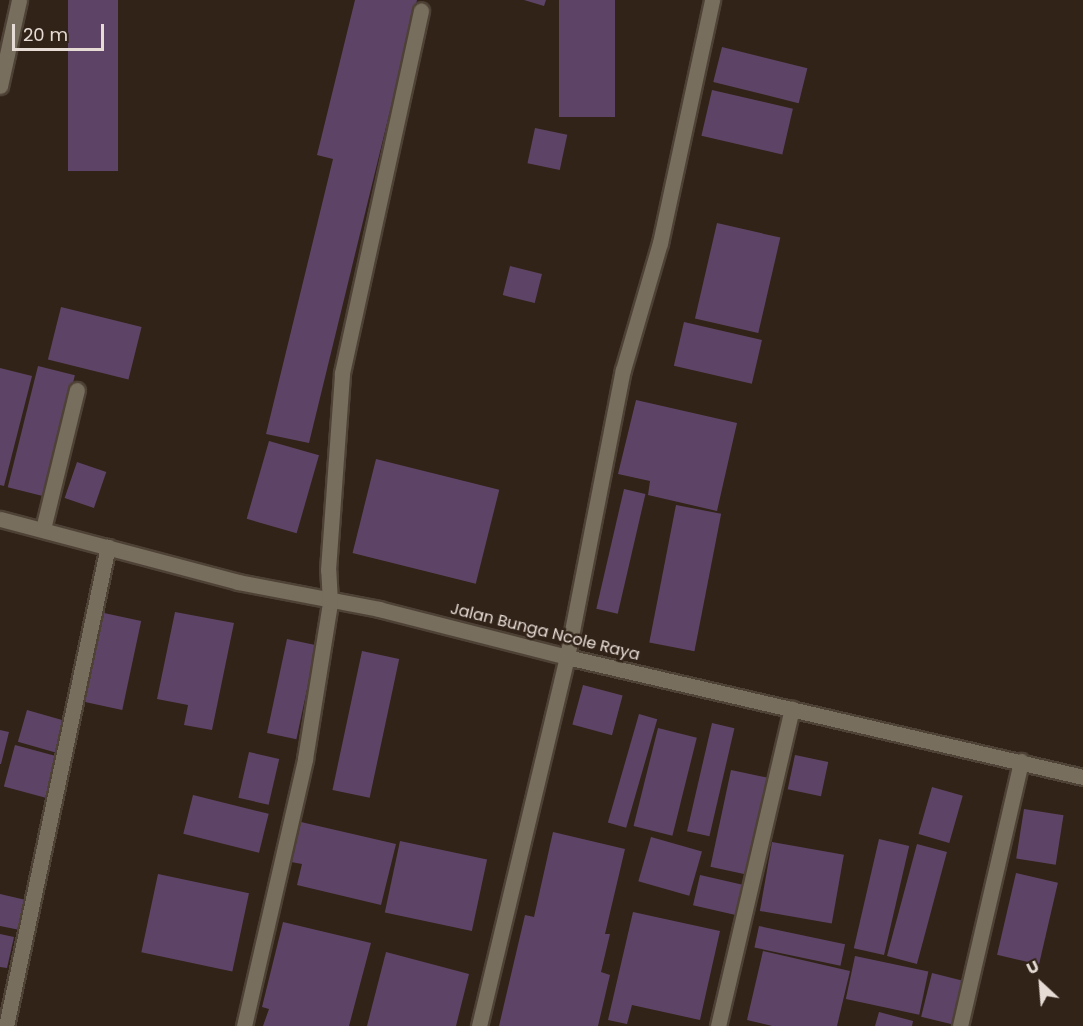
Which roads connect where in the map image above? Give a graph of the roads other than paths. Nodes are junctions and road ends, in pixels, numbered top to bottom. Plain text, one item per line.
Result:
1 (20, 0) edge
2 (712, 0) edge
3 (421, 10) dead end
4 (0, 86) edge
5 (77, 390) dead end
6 (0, 519) edge
7 (43, 529) junction
8 (108, 547) junction
9 (330, 603) junction
10 (567, 657) junction
11 (792, 708) junction
12 (1021, 761) junction
13 (1083, 777) edge
14 (6, 1026) edge
15 (244, 1026) edge
16 (479, 1026) edge
17 (718, 1026) edge
18 (960, 1026) edge

1 - 4 street
2 - 10 street
3 - 9 street
5 - 7 street
6 - 7 street, Jalan Bunga Ncole Raya
7 - 8 street, Jalan Bunga Ncole Raya
8 - 9 street, Jalan Bunga Ncole Raya
8 - 14 street
9 - 10 street, Jalan Bunga Ncole Raya
9 - 15 street
10 - 11 street, Jalan Bunga Ncole Raya
10 - 16 street
11 - 12 street, Jalan Bunga Ncole Raya
11 - 17 street
12 - 13 street, Jalan Bunga Ncole Raya
12 - 18 street

